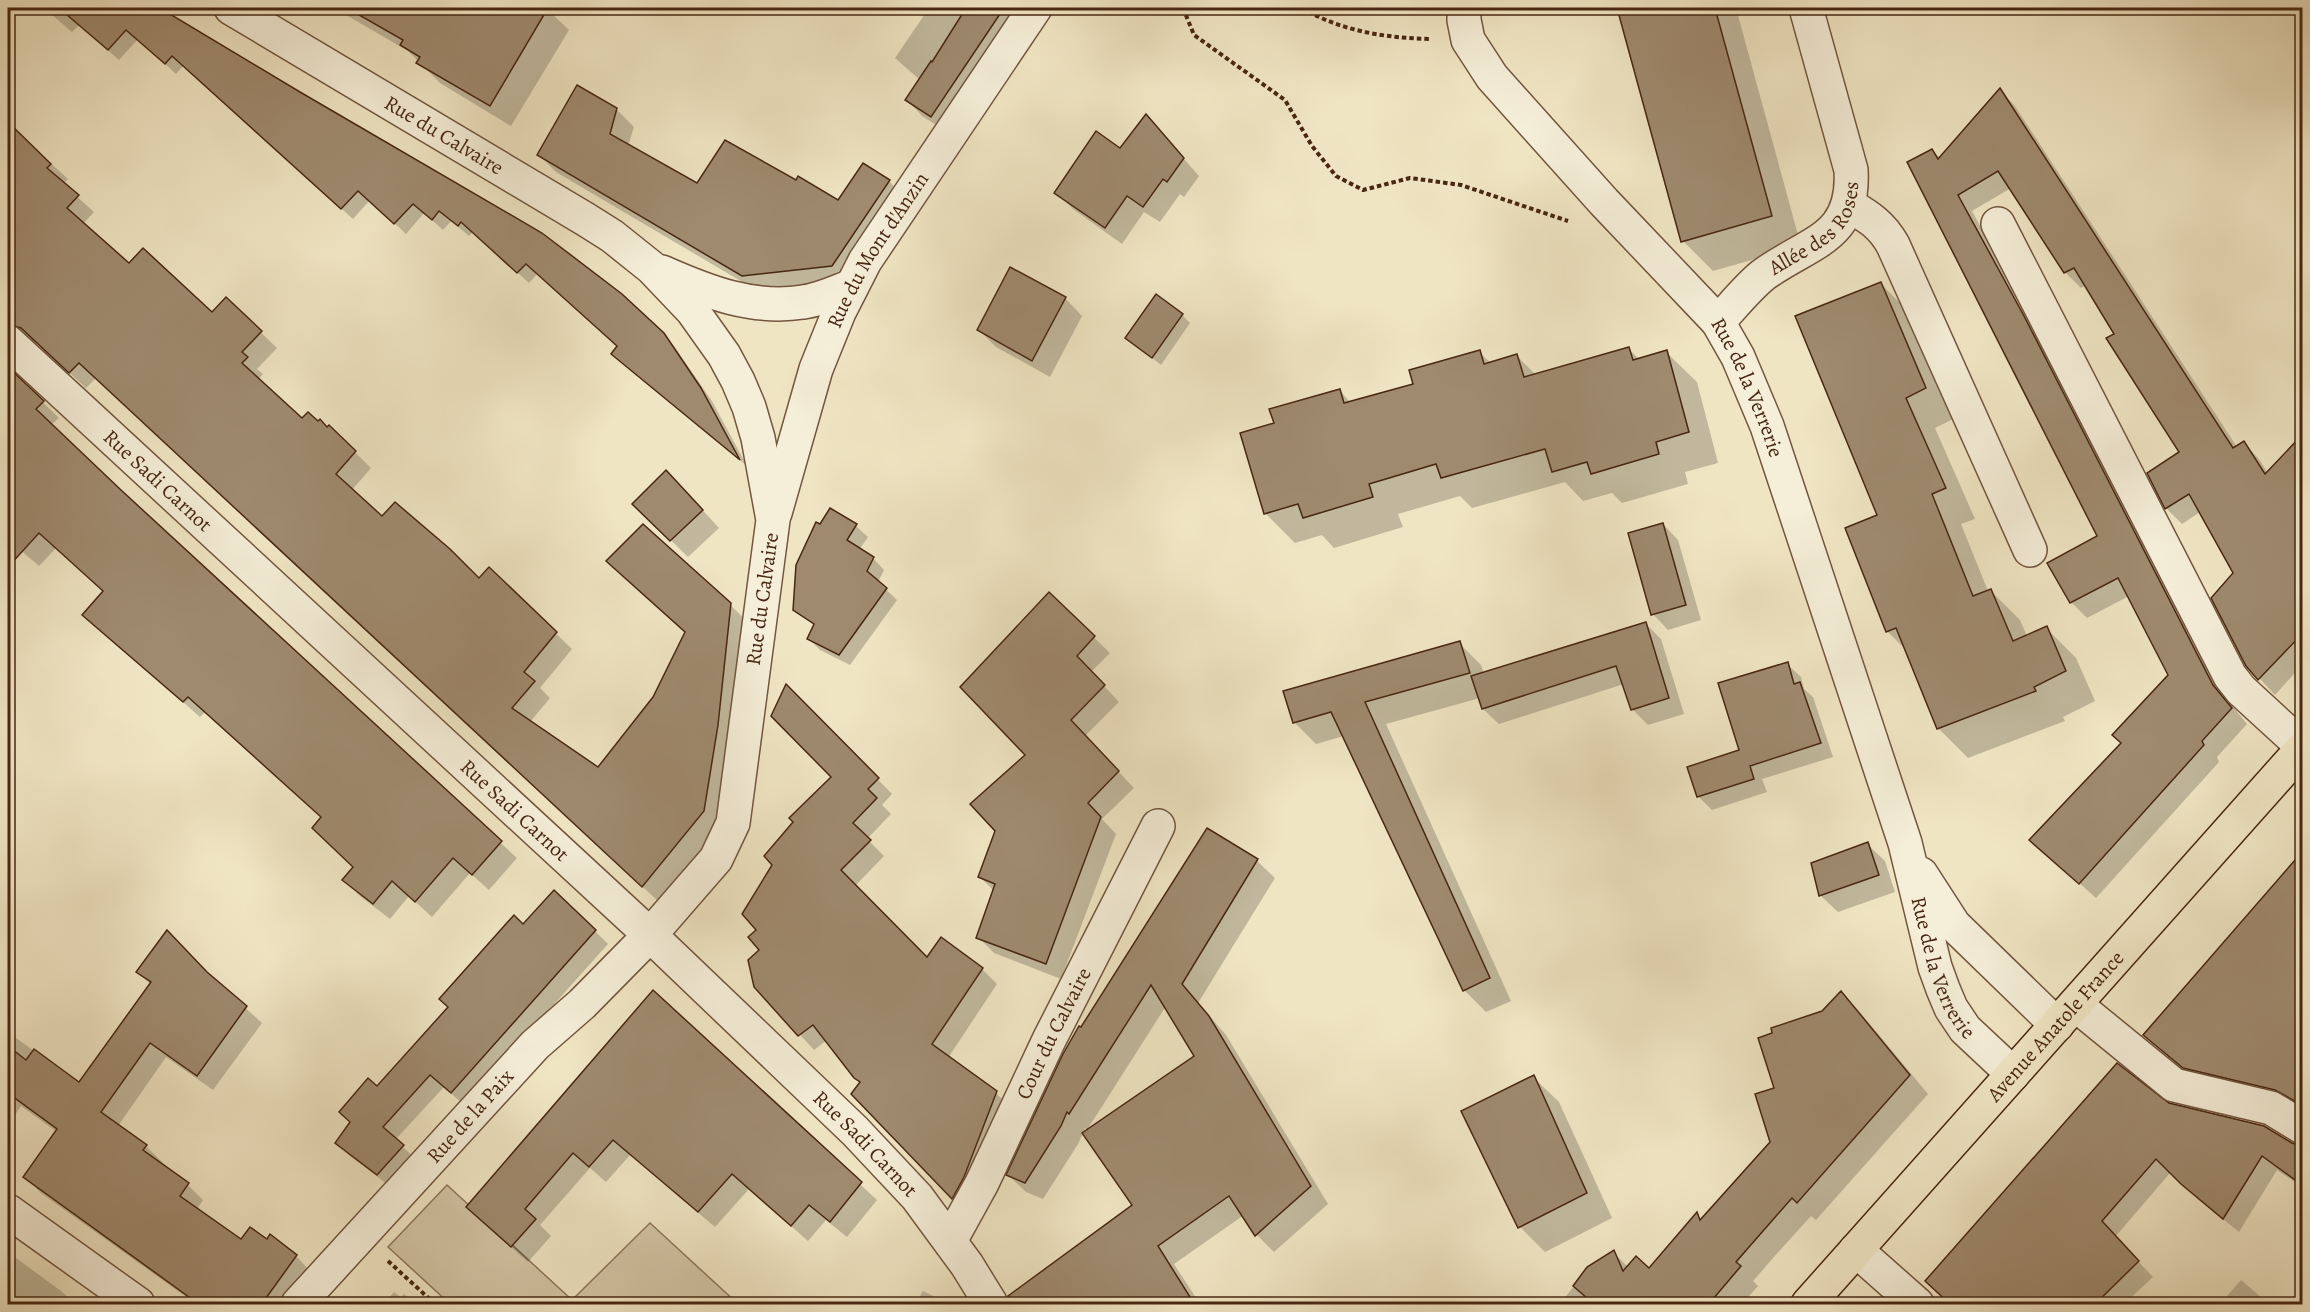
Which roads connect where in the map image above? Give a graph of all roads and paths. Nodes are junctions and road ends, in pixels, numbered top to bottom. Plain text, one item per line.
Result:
1 (231, 8) edge
2 (1035, 8) edge
3 (1183, 8) edge
4 (1302, 8) edge
5 (1464, 8) edge
6 (1806, 8) edge
7 (1468, 40) junction
8 (1604, 202) junction
9 (1849, 205) junction
10 (1998, 224) dead end
11 (652, 268) junction
12 (852, 286) junction
13 (1718, 322) junction
14 (8, 342) edge
15 (773, 520) junction
16 (2030, 550) dead end
17 (2302, 747) edge
18 (1158, 826) dead end
19 (1905, 843) junction
20 (650, 935) junction
21 (2066, 1015) junction
22 (2013, 1074) junction
23 (2302, 1127) edge
24 (8, 1211) edge
25 (361, 1236) junction
26 (950, 1241) junction
27 (1856, 1250) junction
28 (138, 1305) edge
29 (298, 1305) edge
30 (435, 1305) edge
31 (991, 1305) edge
32 (1808, 1305) edge
33 (1917, 1305) edge

1 - 11 street, Rue du Calvaire
2 - 12 street, Rue du Mont d'Anzin
3 - 8 path
4 - 7 path
5 - 7 street, Rue de la Verrerie
6 - 9 street, Allée des Roses
7 - 8 street, Rue de la Verrerie
8 - 13 street, Rue de la Verrerie
9 - 13 street, Allée des Roses
9 - 16 street
10 - 17 street
11 - 12 street, Rue du Calvaire
11 - 15 street, Rue du Calvaire
12 - 15 street, Rue du Mont d'Anzin
13 - 19 street, Rue de la Verrerie
14 - 20 street, Rue Sadi Carnot
15 - 20 street, Rue du Calvaire
17 - 21 main road, Avenue Anatole France
18 - 26 street, Cour du Calvaire
19 - 21 street, Rue de la Verrerie
19 - 22 street, Rue de la Verrerie
20 - 25 street, Rue de la Paix
20 - 26 street, Rue Sadi Carnot
21 - 22 main road, Avenue Anatole France
21 - 23 street, Rue de la Verrerie
22 - 27 main road, Avenue Anatole France
24 - 28 street
25 - 29 street, Rue de la Paix
25 - 30 path
26 - 31 street, Rue Sadi Carnot
27 - 32 main road, Avenue Anatole France
27 - 33 street

